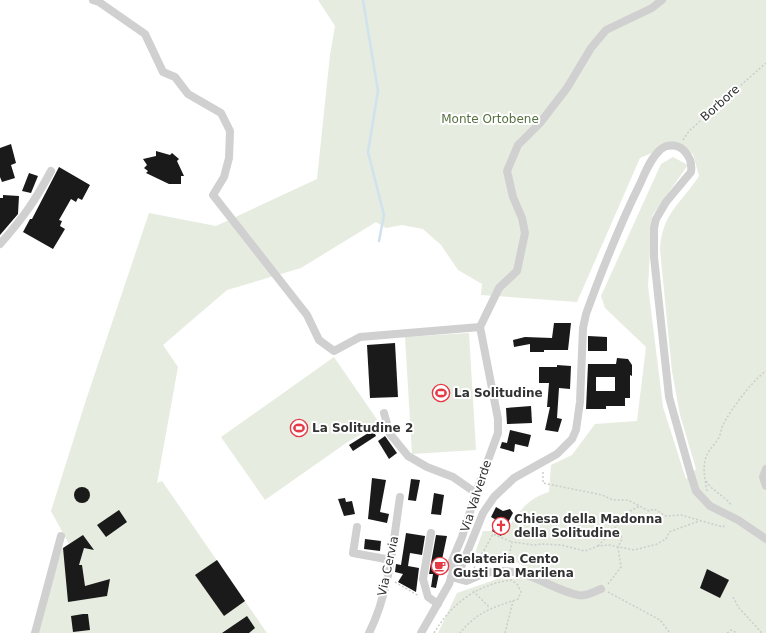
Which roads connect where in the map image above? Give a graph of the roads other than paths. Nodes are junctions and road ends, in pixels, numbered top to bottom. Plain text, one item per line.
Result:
1 (93, 0) edge
2 (662, 0) edge
3 (51, 171) dead end
4 (0, 244) edge
5 (480, 327) junction
6 (384, 413) dead end
7 (766, 469) edge
8 (766, 486) edge
9 (476, 493) junction
10 (400, 497) dead end
11 (357, 527) dead end
12 (431, 533) dead end
13 (61, 536) dead end
14 (766, 539) edge
15 (391, 560) junction
16 (452, 574) junction
17 (601, 589) road end
18 (438, 604) junction
19 (35, 633) edge
20 (369, 633) edge
21 (421, 633) edge

1 - 5 street
2 - 5 street
3 - 4 street
5 - 9 street, Via Valverde
6 - 9 street
7 - 8 street
9 - 16 street, Via Valverde
10 - 15 street, Via Cervia
11 - 15 street
12 - 18 street
13 - 19 street
14 - 16 street
15 - 20 street, Via Cervia
16 - 17 street
16 - 18 street
18 - 21 street

